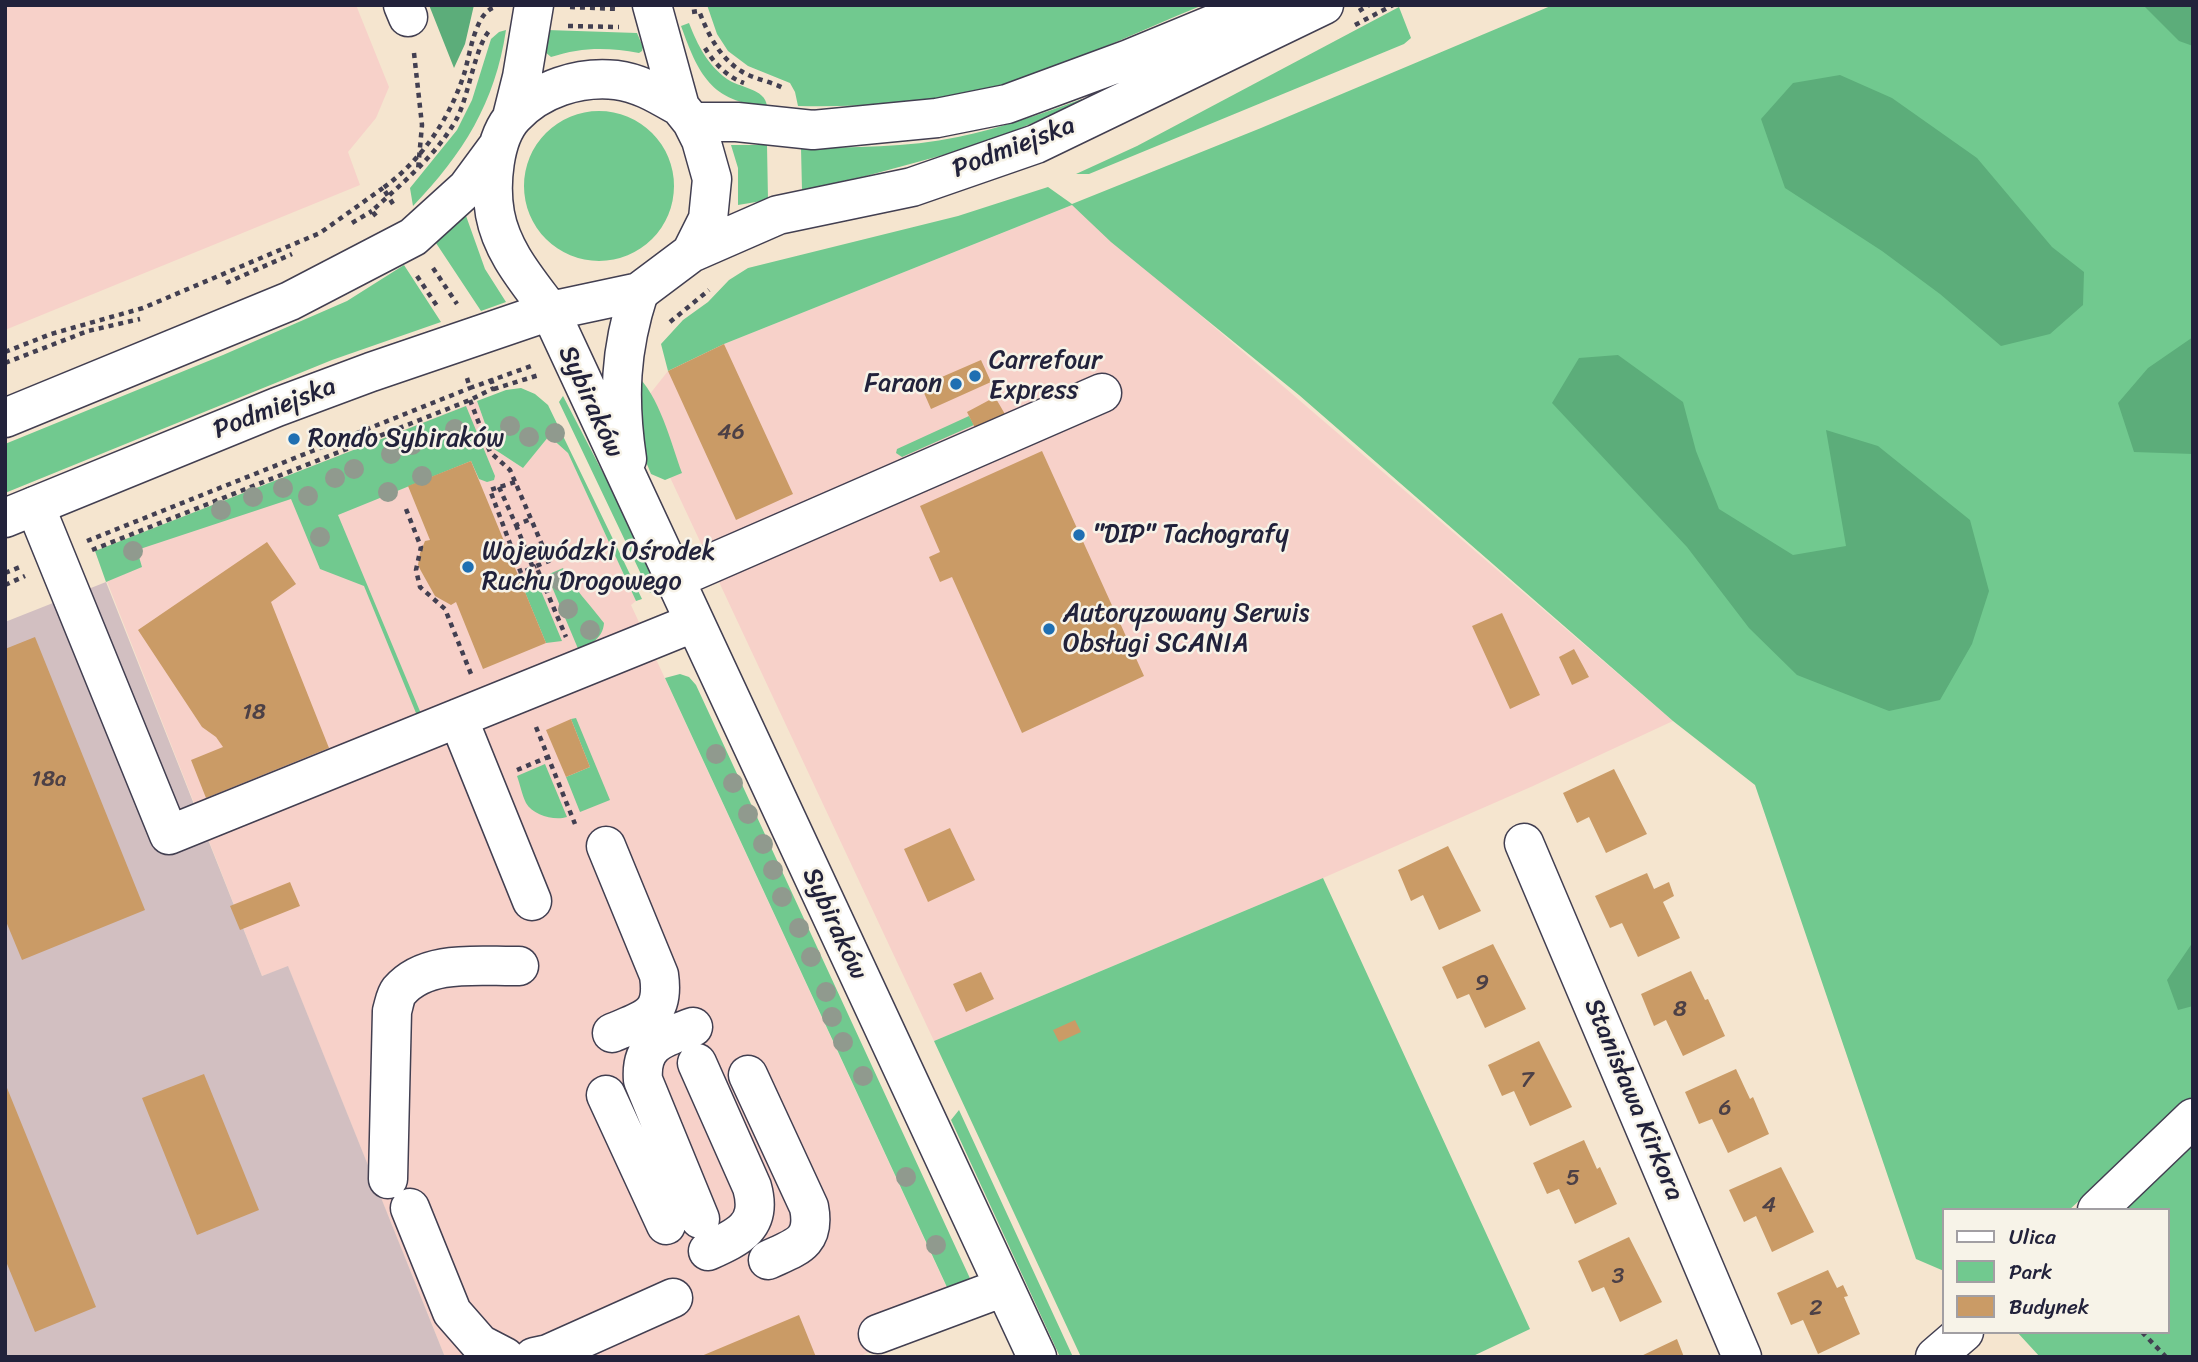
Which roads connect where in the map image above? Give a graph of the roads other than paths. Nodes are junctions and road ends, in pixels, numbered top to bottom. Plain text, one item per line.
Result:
1 (1260, 5) edge
2 (1324, 5) edge
3 (533, 12) edge
4 (645, 12) edge
5 (686, 115) junction
6 (505, 132) junction
7 (691, 253) junction
8 (639, 292) junction
9 (550, 311) junction
10 (1102, 393) dead end
11 (5, 418) edge
12 (632, 492) junction
13 (20, 512) edge
14 (673, 580) junction
15 (694, 624) junction
16 (458, 718) junction
17 (1524, 842) dead end
18 (606, 845) dead end
19 (533, 901) dead end
20 (519, 966) dead end
21 (611, 1033) dead end
22 (748, 1075) dead end
23 (606, 1095) dead end
24 (2193, 1118) edge
25 (2099, 1208) edge
26 (691, 1232) junction
27 (768, 1260) dead end
28 (1004, 1287) junction
29 (673, 1298) dead end
30 (878, 1334) dead end
31 (1962, 1334) edge
32 (505, 1357) edge
33 (534, 1357) edge
34 (1037, 1357) edge
35 (1742, 1357) edge
36 (1935, 1357) edge

1 - 5 main road, Podmiejska
2 - 7 main road, Podmiejska
3 - 6 main road
4 - 5 main road
5 - 6 main road
5 - 7 main road
6 - 9 main road
6 - 11 main road
7 - 8 main road
8 - 9 main road
8 - 12 main road, Sybiraków
9 - 12 main road, Sybiraków
9 - 13 main road, Podmiejska
10 - 14 main road
12 - 14 main road, Sybiraków
13 - 16 main road
14 - 15 main road, Sybiraków
15 - 16 main road
15 - 28 main road, Sybiraków
16 - 19 main road
17 - 35 main road, Stanisława Kirkora
18 - 21 main road
20 - 32 main road
22 - 27 main road
23 - 26 main road
24 - 25 main road
26 - 26 main road
28 - 30 main road
28 - 34 main road, Sybiraków
29 - 33 main road
31 - 36 main road

